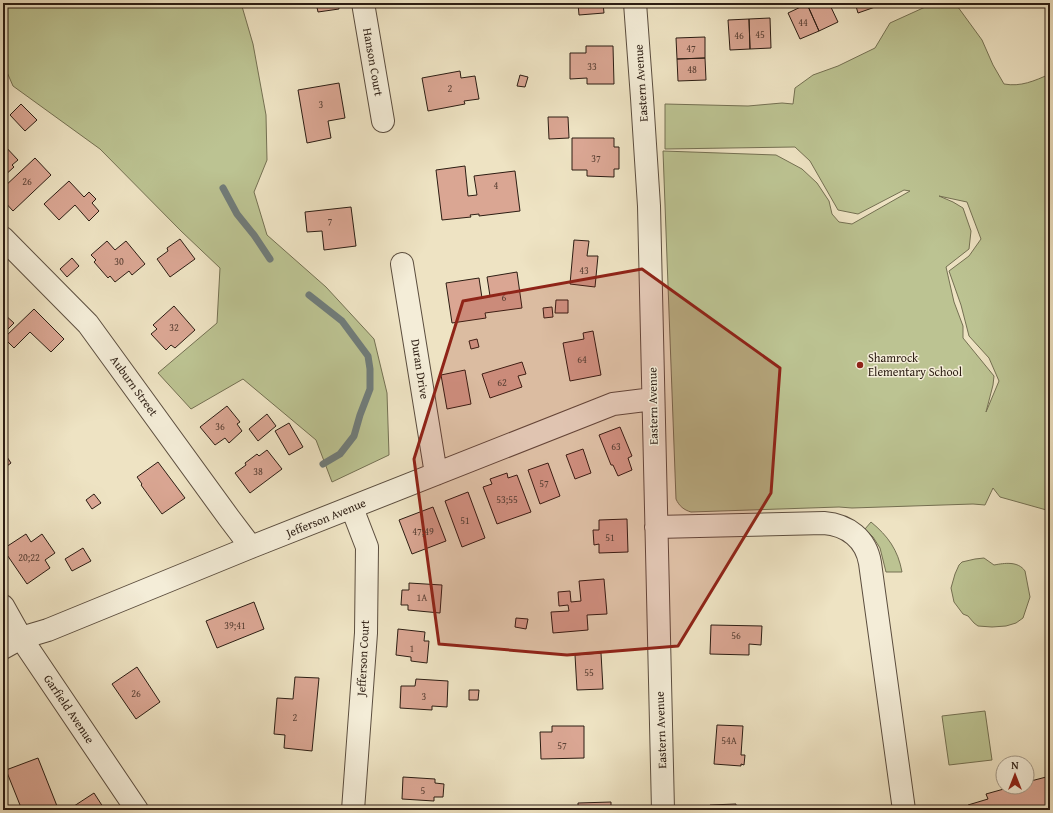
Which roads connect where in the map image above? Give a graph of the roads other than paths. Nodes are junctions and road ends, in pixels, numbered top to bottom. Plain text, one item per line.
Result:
1 (362, 3) edge
2 (635, 3) edge
3 (383, 121) dead end
4 (3, 238) edge
5 (402, 264) dead end
6 (653, 399) junction
7 (436, 474) junction
8 (352, 508) junction
9 (656, 528) junction
10 (251, 547) junction
11 (3, 606) edge
12 (12, 643) edge
13 (137, 810) edge
14 (353, 810) edge
15 (663, 810) edge
16 (904, 810) edge

1 - 3 street, Hanson Court
2 - 6 street, Eastern Avenue
4 - 10 street, Auburn Street
5 - 7 street, Duran Drive
6 - 7 street, Jefferson Avenue
6 - 9 street, Eastern Avenue
7 - 8 street, Jefferson Avenue
8 - 10 street, Jefferson Avenue
8 - 14 street, Jefferson Court
9 - 15 street, Eastern Avenue
9 - 16 street
10 - 12 street, Jefferson Avenue
11 - 12 street, Garfield Avenue
12 - 13 street, Garfield Avenue

